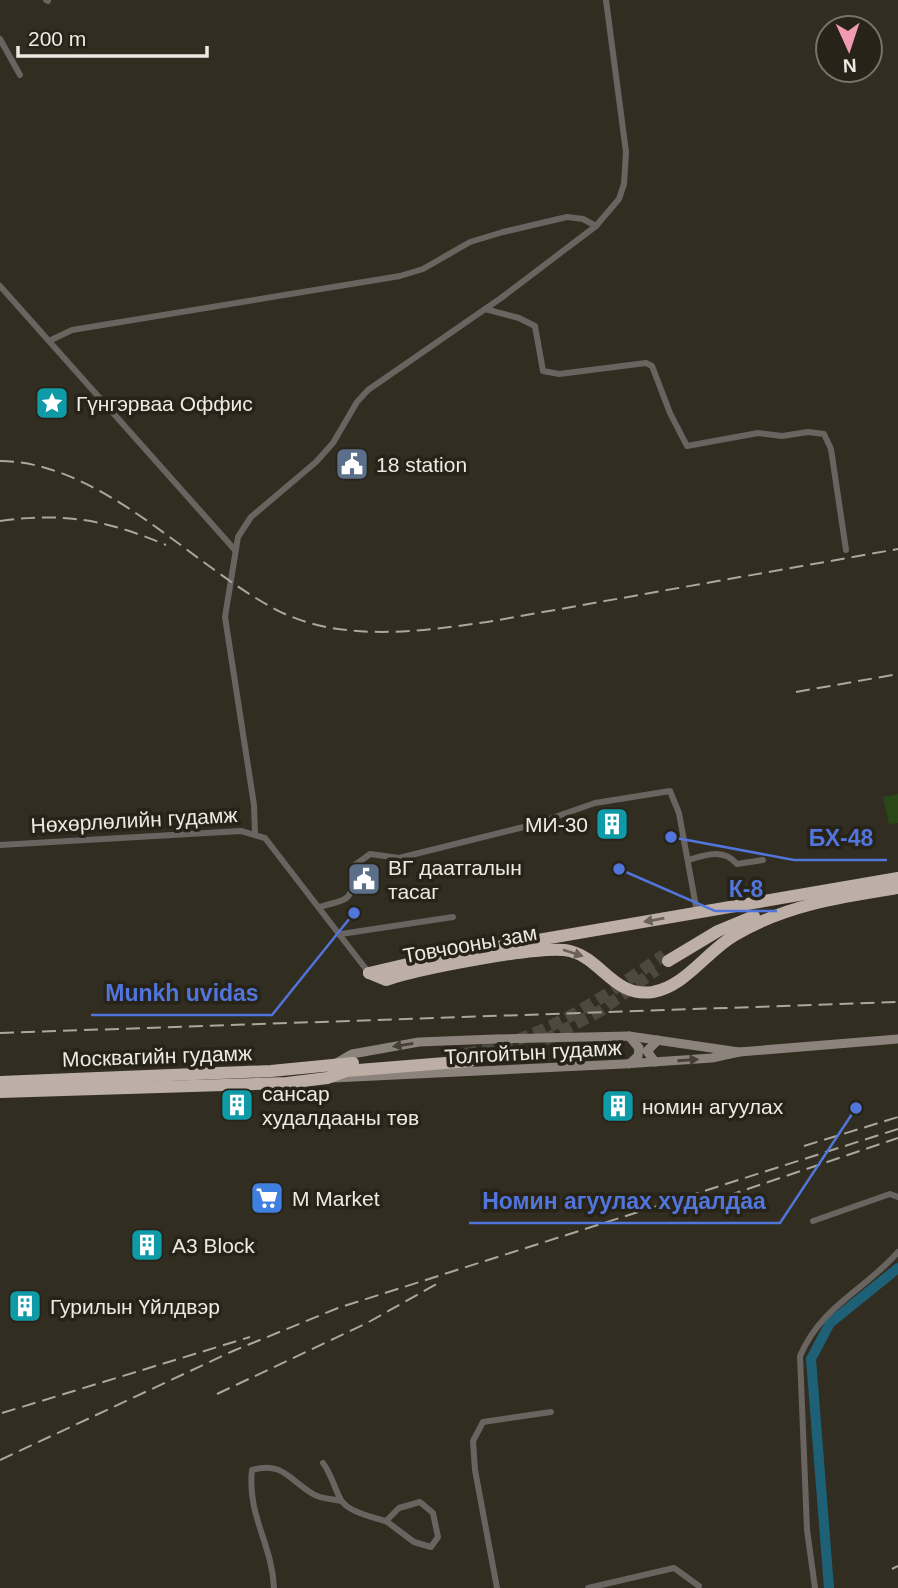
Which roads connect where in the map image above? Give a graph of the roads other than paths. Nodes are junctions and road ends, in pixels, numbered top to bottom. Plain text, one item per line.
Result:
1 (606, 0) edge
2 (0, 39) edge
3 (20, 75) dead end
4 (596, 226) junction
5 (0, 286) edge
6 (484, 309) junction
7 (51, 340) junction
8 (846, 550) dead end
9 (235, 551) junction
10 (255, 834) junction
11 (0, 845) edge
12 (688, 860) junction
13 (763, 860) dead end
14 (898, 878) edge
15 (898, 887) edge
16 (769, 900) junction
17 (319, 907) junction
18 (697, 912) junction
19 (784, 912) junction
20 (453, 917) dead end
21 (341, 934) junction
22 (369, 973) junction
23 (629, 1036) junction
24 (898, 1039) edge
25 (658, 1040) junction
26 (739, 1052) junction
27 (655, 1062) junction
28 (629, 1064) junction
29 (334, 1065) junction
30 (327, 1077) junction
31 (0, 1082) edge
32 (0, 1092) edge
33 (898, 1197) edge
34 (813, 1220) dead end
35 (898, 1252) edge
36 (551, 1412) dead end
37 (323, 1463) dead end
38 (341, 1501) junction
39 (388, 1522) junction
40 (699, 1586) dead end
41 (274, 1588) edge
42 (497, 1588) edge
43 (588, 1588) edge
44 (815, 1588) edge

1 - 4 street
2 - 3 street
4 - 6 street
4 - 7 street
5 - 7 street
6 - 8 street
6 - 9 street
7 - 9 street
9 - 10 street
10 - 11 street, Нөхөрлөлийн гудамж
10 - 17 street, Нөхөрлөлийн гудамж
12 - 13 street
12 - 17 street
12 - 18 street
14 - 16 highway, Товчооны зам
15 - 19 highway, Товчооны зам
16 - 18 highway, Товчооны зам
16 - 19 highway
17 - 21 street, Нөхөрлөлийн гудамж
18 -> 22 highway, Товчооны зам
22 -> 19 highway, Товчооны зам
20 - 21 street
21 - 22 street, Нөхөрлөлийн гудамж
23 - 25 main road, Толгойтын гудамж
23 - 28 main road
23 -> 29 main road, Толгойтын гудамж
24 - 26 main road, Толгойтын гудамж
25 - 26 main road, Толгойтын гудамж
25 - 27 main road
27 -> 26 main road, Толгойтын гудамж
27 - 28 main road, Толгойтын гудамж
28 - 30 main road, Толгойтын гудамж
29 - 30 highway, Москвагийн гудамж
29 - 31 highway, Москвагийн гудамж
30 - 32 highway, Москвагийн гудамж
33 - 34 street
35 - 44 street
36 - 42 street
37 - 38 street
38 - 39 street
38 - 41 street
39 - 39 street
40 - 43 street

